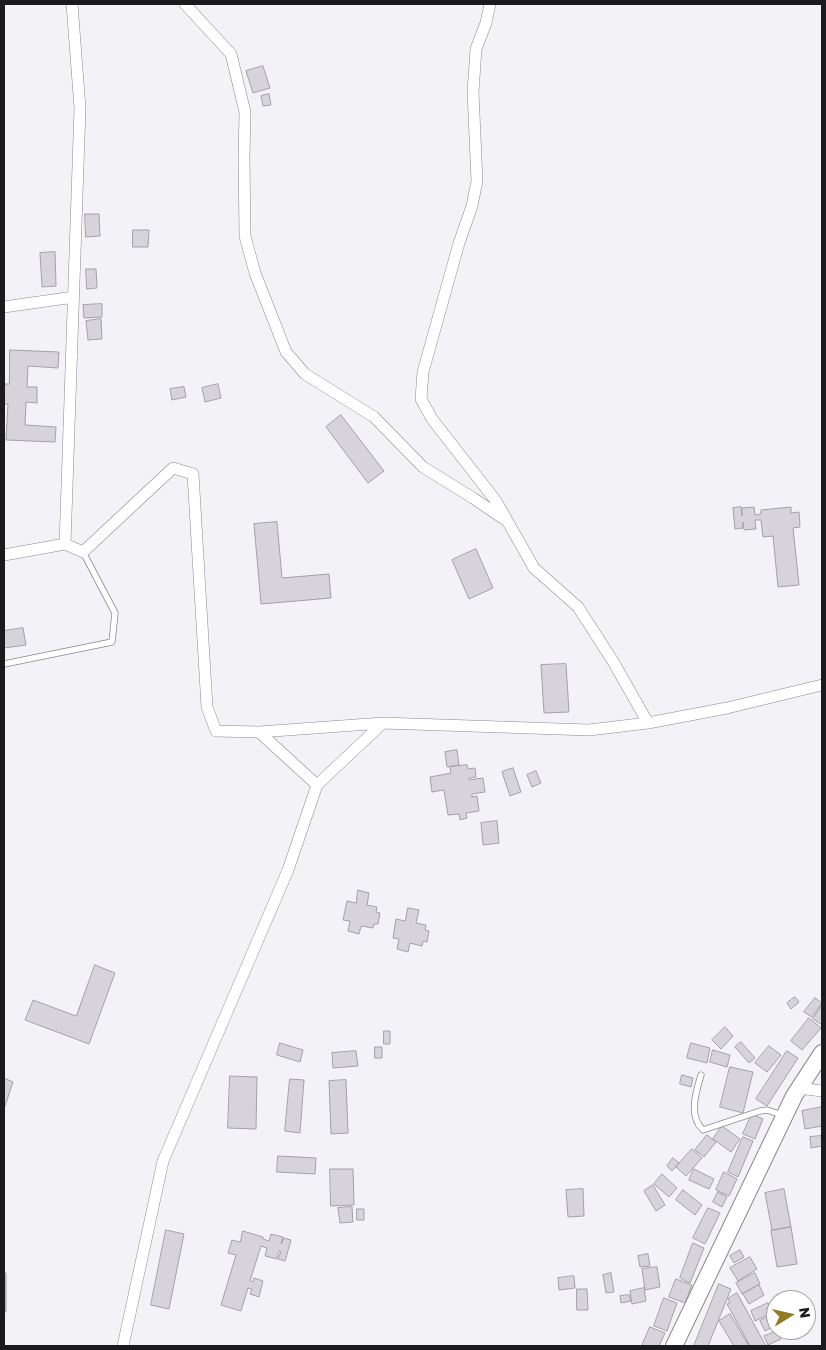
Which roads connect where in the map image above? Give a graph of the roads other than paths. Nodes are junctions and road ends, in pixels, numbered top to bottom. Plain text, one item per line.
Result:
1 (72, 4) edge
2 (186, 4) edge
3 (490, 4) edge
4 (74, 297) junction
5 (4, 308) edge
6 (507, 521) junction
7 (65, 544) junction
8 (83, 552) junction
9 (4, 555) edge
10 (4, 664) edge
11 (822, 685) edge
12 (648, 723) junction
13 (383, 724) junction
14 (259, 732) junction
15 (317, 785) junction
16 (822, 1053) edge
17 (701, 1075) dead end
18 (799, 1088) junction
19 (822, 1091) edge
20 (784, 1115) junction
21 (123, 1346) edge
22 (674, 1346) edge

1 - 4 street
2 - 6 street
3 - 6 street
4 - 5 street
4 - 7 street
6 - 12 street
7 - 8 street
7 - 9 street
8 - 10 lane
8 - 14 street
11 - 12 street
12 - 13 street
13 - 14 street
13 - 15 street
14 - 15 street
15 - 21 street
16 - 18 street
17 - 20 lane
18 - 19 street
18 - 20 street
20 - 22 street

